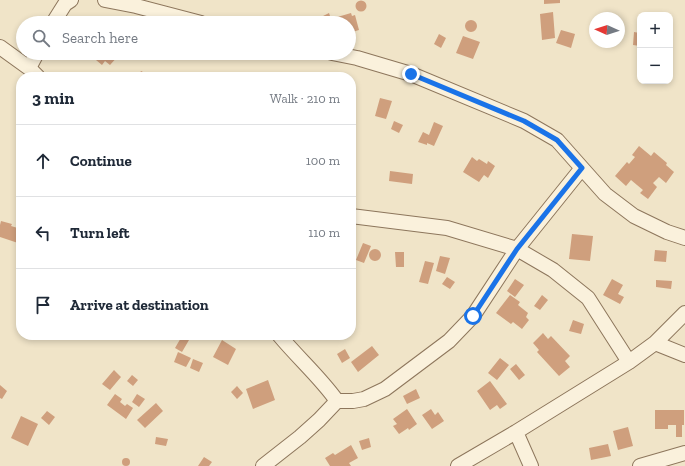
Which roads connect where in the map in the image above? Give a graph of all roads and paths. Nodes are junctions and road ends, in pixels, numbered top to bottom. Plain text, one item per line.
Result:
1 (71, 0) edge
2 (105, 0) edge
3 (57, 16) edge
4 (174, 16) edge
5 (0, 47) edge
6 (356, 58) edge
7 (16, 59) edge
8 (18, 60) edge
9 (36, 60) edge
10 (34, 72) edge
11 (582, 168) junction
12 (356, 217) edge
13 (685, 238) edge
14 (517, 249) junction
15 (685, 313) edge
16 (284, 340) edge
17 (655, 343) junction
18 (685, 355) edge
19 (629, 362) junction
20 (337, 401) junction
21 (516, 432) junction
22 (685, 453) edge
23 (263, 466) edge
24 (458, 466) edge
25 (531, 466) edge
26 (640, 466) edge

1 - 3 street
2 - 4 street
5 - 7 street
6 - 11 street
8 - 10 street
9 - 10 street
11 - 13 street
11 - 14 street
12 - 14 street
14 - 19 street
14 - 20 street
15 - 17 street
16 - 20 street
17 - 18 street
17 - 19 street
19 - 21 street
20 - 23 street
21 - 24 street
21 - 25 street
22 - 26 street

